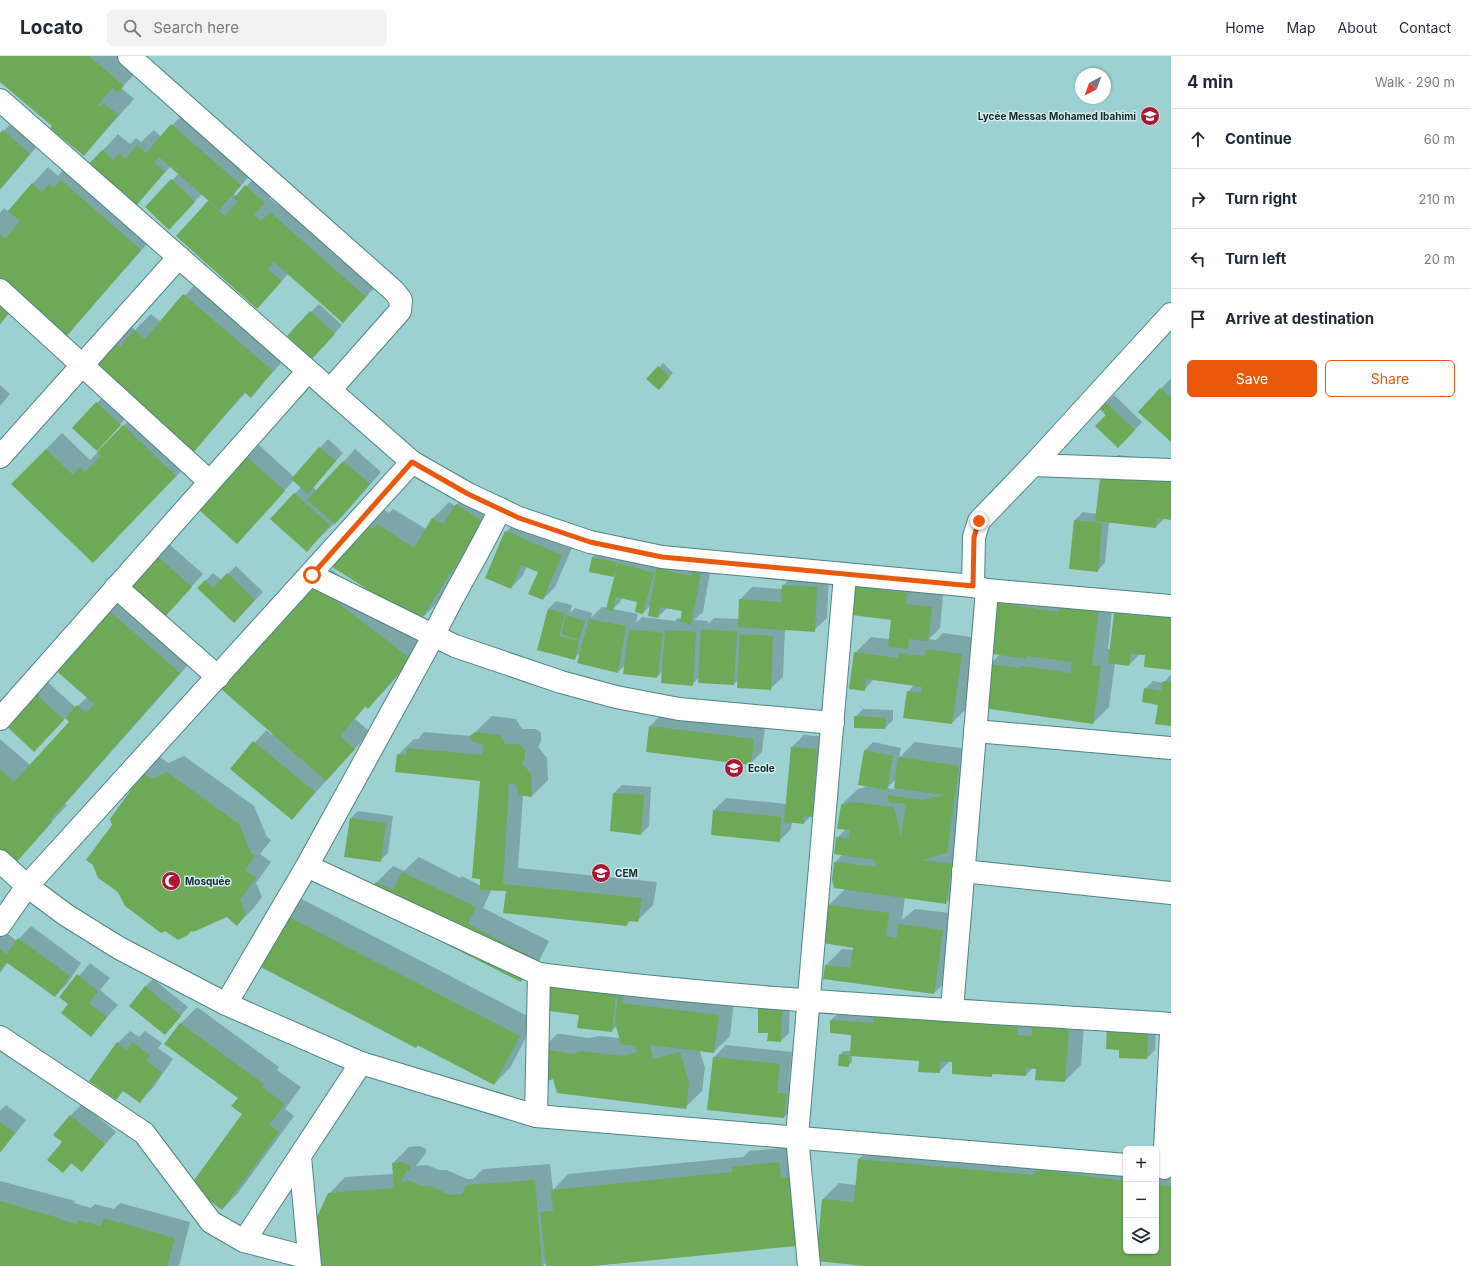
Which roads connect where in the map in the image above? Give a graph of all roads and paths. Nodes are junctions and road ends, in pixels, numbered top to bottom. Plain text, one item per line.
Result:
1 (129, 56) edge
2 (0, 100) edge
3 (179, 257) junction
4 (0, 290) edge
5 (1171, 314) edge
6 (83, 366) junction
7 (308, 371) junction
8 (330, 390) junction
9 (0, 457) edge
10 (412, 462) junction
11 (1033, 465) junction
12 (1171, 470) edge
13 (209, 481) junction
14 (500, 509) junction
15 (312, 575) junction
16 (845, 575) junction
17 (116, 587) junction
18 (980, 588) junction
19 (1171, 606) edge
20 (434, 635) junction
21 (218, 677) junction
22 (0, 719) edge
23 (833, 723) junction
24 (974, 731) junction
25 (1171, 748) edge
26 (0, 861) edge
27 (308, 866) junction
28 (963, 871) junction
29 (27, 886) junction
30 (1171, 893) edge
31 (0, 924) edge
32 (539, 974) junction
33 (810, 1000) junction
34 (226, 1004) junction
35 (952, 1009) junction
36 (1171, 1024) edge
37 (1171, 1034) edge
38 (0, 1037) edge
39 (361, 1063) junction
40 (536, 1116) junction
41 (797, 1136) junction
42 (300, 1157) junction
43 (1123, 1165) edge
44 (1164, 1168) edge
45 (244, 1241) junction
46 (310, 1262) edge
47 (809, 1266) edge

1 - 8 street
2 - 3 street
3 - 6 street
3 - 7 street
4 - 6 street
5 - 11 street
6 - 9 street
6 - 13 street
7 - 8 street
7 - 13 street
8 - 10 street
10 - 14 street
10 - 15 street
11 - 12 street
11 - 18 street
13 - 17 street
14 - 16 street
14 - 20 street
15 - 20 street
15 - 21 street
16 - 18 street
16 - 23 street
17 - 21 street
17 - 22 street
18 - 19 street
18 - 24 street
20 - 23 street
20 - 27 street
21 - 29 street
23 - 33 street
24 - 25 street
24 - 28 street
26 - 29 street
27 - 32 street
27 - 34 street
28 - 30 street
28 - 35 street
29 - 31 street
29 - 34 street
32 - 33 street
32 - 40 street
33 - 35 street
33 - 41 street
34 - 39 street
35 - 36 street
37 - 44 street
38 - 45 street
39 - 40 street
39 - 42 street
40 - 41 street
41 - 43 street
41 - 47 street
42 - 45 street
42 - 46 street
45 - 46 street

